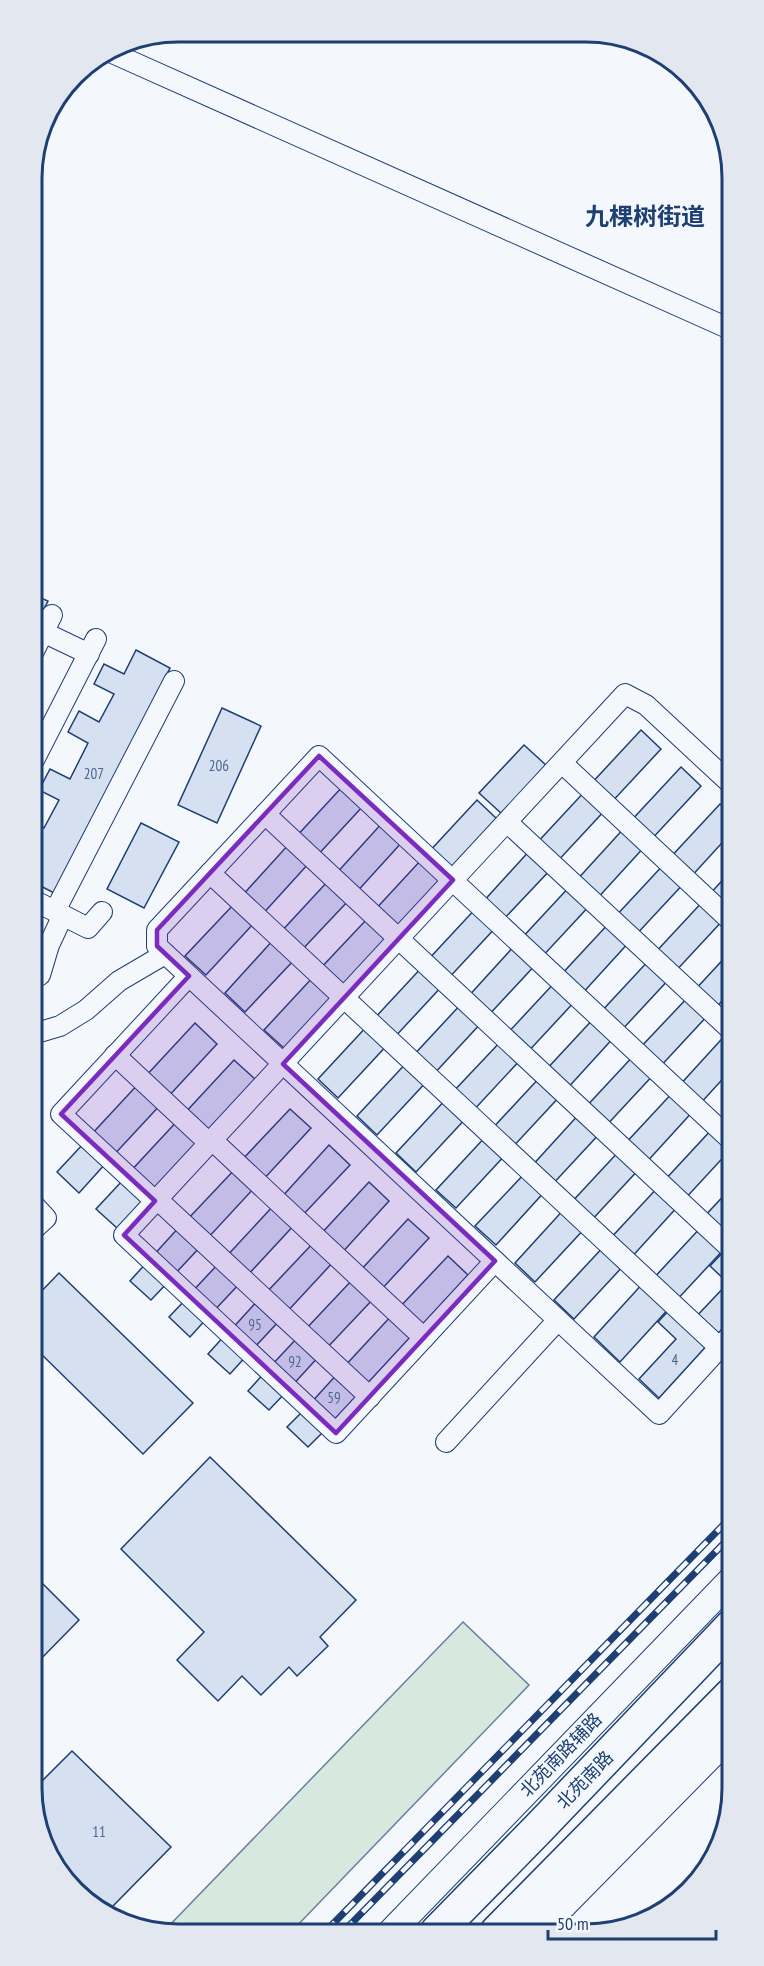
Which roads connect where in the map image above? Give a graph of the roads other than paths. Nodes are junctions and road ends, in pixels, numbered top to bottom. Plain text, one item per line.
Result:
1 (119, 56) edge
2 (722, 325) edge
3 (52, 615) dead end
4 (43, 632) joint
5 (174, 681) dead end
6 (42, 744) edge
7 (561, 763) junction
8 (722, 776) edge
9 (265, 814) junction
10 (507, 822) junction
11 (210, 873) junction
12 (453, 880) junction
13 (42, 904) edge
14 (102, 912) dead end
15 (59, 913) junction
16 (722, 913) edge
17 (398, 939) junction
18 (165, 954) junction
19 (42, 968) edge
20 (189, 976) junction
21 (344, 998) junction
22 (722, 1022) edge
23 (42, 1031) edge
24 (115, 1055) junction
25 (283, 1064) junction
26 (722, 1132) edge
27 (211, 1141) junction
28 (156, 1200) junction
29 (722, 1241) edge
30 (495, 1261) junction
31 (558, 1320) junction
32 (424, 1338) junction
33 (722, 1338) edge
34 (722, 1346) edge
35 (370, 1397) junction
36 (446, 1442) dead end
37 (722, 1589) edge
38 (722, 1636) edge
39 (722, 1705) edge
40 (722, 1744) edge
41 (399, 1924) edge
42 (445, 1924) edge
43 (505, 1924) edge
44 (545, 1924) edge

1 - 2 street
3 - 4 street
4 - 6 street
5 - 15 street
7 - 8 street
7 - 10 street
7 - 16 street
9 - 11 street
9 - 12 street
9 - 17 street
10 - 12 street
10 - 22 street
11 - 18 street
11 - 21 street
12 - 17 street
12 - 26 street
13 - 15 street
14 - 15 street
15 - 19 street
17 - 21 street
17 - 29 street
18 - 20 street
18 - 23 street
20 - 24 street
20 - 25 street
21 - 25 street
21 - 33 street
24 - 27 street
24 - 28 street
25 - 27 street
25 - 30 street
27 - 28 street
27 - 32 street
28 - 35 street
28 - 35 street
30 - 31 street
30 - 32 street
31 - 34 street
31 - 36 street
32 - 35 street
37 - 41 street, 北苑南路辅路
38 - 42 highway, 北苑南路
39 - 43 highway
40 - 44 street

